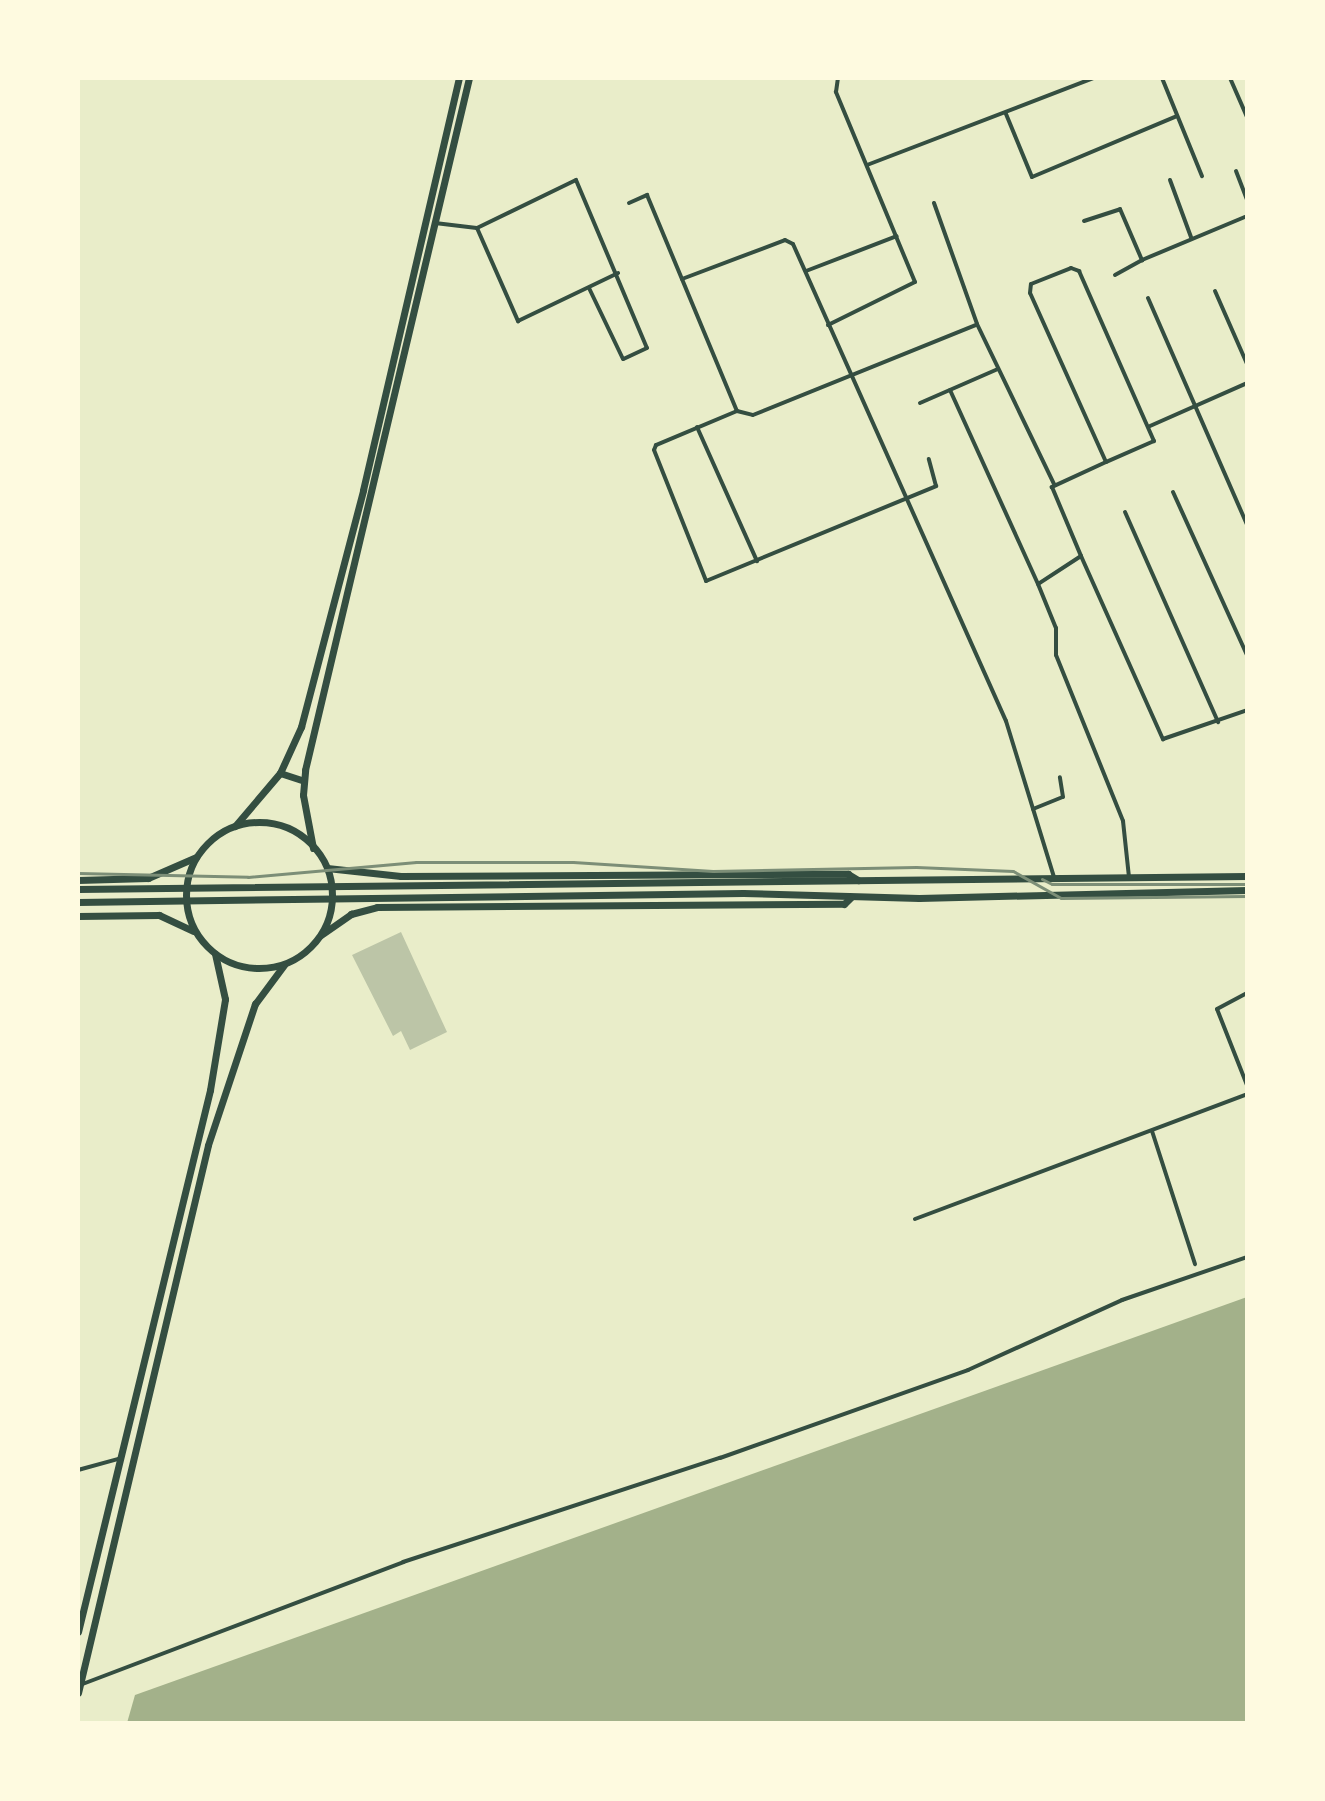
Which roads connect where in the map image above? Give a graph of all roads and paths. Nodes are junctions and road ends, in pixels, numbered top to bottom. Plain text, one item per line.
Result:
1 (459, 78) edge
2 (469, 78) edge
3 (838, 78) edge
4 (1094, 78) edge
5 (1162, 78) edge
6 (1230, 78) edge
7 (1006, 113) junction
8 (1246, 114) edge
9 (1177, 116) junction
10 (867, 165) junction
11 (1236, 171) dead end
12 (1202, 176) dead end
13 (1170, 180) dead end
14 (1247, 199) edge
15 (629, 203) dead end
16 (934, 203) dead end
17 (1247, 216) edge
18 (1084, 221) dead end
19 (435, 223) junction
20 (477, 228) junction
21 (897, 236) junction
22 (1191, 237) junction
23 (1142, 260) junction
24 (805, 272) junction
25 (618, 273) junction
26 (1115, 275) dead end
27 (682, 279) junction
28 (589, 288) junction
29 (1215, 291) dead end
30 (1148, 298) dead end
31 (977, 324) junction
32 (828, 325) junction
33 (1247, 364) edge
34 (998, 369) junction
35 (855, 376) junction
36 (1247, 383) edge
37 (950, 390) junction
38 (920, 403) dead end
39 (1195, 404) junction
40 (737, 411) junction
41 (1150, 426) junction
42 (697, 427) junction
43 (929, 459) dead end
44 (1106, 462) junction
45 (1054, 484) junction
46 (1173, 492) dead end
47 (908, 500) junction
48 (1125, 512) dead end
49 (1247, 525) edge
50 (1081, 556) junction
51 (757, 561) junction
52 (1038, 584) junction
53 (1247, 655) edge
54 (1247, 710) edge
55 (1218, 722) junction
56 (280, 773) junction
57 (1060, 777) dead end
58 (304, 781) junction
59 (1033, 809) junction
60 (235, 826) junction
61 (313, 848) junction
62 (196, 857) junction
63 (327, 868) junction
64 (1247, 876) edge
65 (1054, 877) junction
66 (1129, 877) junction
67 (78, 880) edge
68 (860, 881) junction
69 (78, 889) edge
70 (1247, 890) edge
71 (851, 897) junction
72 (78, 902) edge
73 (78, 916) edge
74 (196, 932) junction
75 (321, 935) junction
76 (215, 954) junction
77 (284, 965) junction
78 (1247, 993) edge
79 (1247, 1085) edge
80 (1247, 1094) edge
81 (1152, 1131) junction
82 (915, 1219) dead end
83 (1247, 1257) edge
84 (1195, 1264) dead end
85 (118, 1459) junction
86 (78, 1470) edge
87 (78, 1632) edge
88 (79, 1689) edge

1 - 56 main road
2 - 19 main road
3 - 10 street
4 - 7 street
5 - 9 street
6 - 8 street
7 - 9 street
7 - 10 street
9 - 12 street
10 - 21 street
11 - 14 street
13 - 22 street
15 - 27 street
16 - 31 street
17 - 22 street
18 - 23 street
19 - 20 street
19 - 58 main road
20 - 25 street
20 - 28 street
21 - 24 street
21 - 32 street
22 - 23 street
23 - 26 street
24 - 27 street
24 - 32 street
25 - 28 street
25 - 28 street
27 - 40 street
29 - 33 street
30 - 39 street
31 - 34 street
31 - 35 street
32 - 35 street
34 - 37 street
34 - 45 street
35 - 40 street
35 - 47 street
36 - 39 street
37 - 38 street
37 - 52 street
39 - 41 street
39 - 49 street
40 - 42 street
41 - 44 street
41 - 44 street
42 - 51 street
42 - 51 street
43 - 47 street
44 - 45 street
45 - 50 street
46 - 53 street
47 - 51 street
47 - 59 street
48 - 55 street
50 - 52 street
50 - 55 street
52 - 66 street
54 - 55 street
56 - 58 main road
56 - 60 main road
57 - 59 street
58 - 61 main road
59 - 65 street
60 - 61 main road
60 - 62 main road
61 - 63 main road
62 - 67 main road
62 - 74 main road
63 - 68 main road
63 - 75 main road
64 - 66 main road
65 - 66 main road
65 - 68 main road
68 - 69 main road
70 - 71 main road
71 - 72 main road
71 - 75 main road
73 - 74 main road
74 - 76 main road
75 - 77 main road
76 - 77 main road
76 - 85 main road
77 - 88 main road
78 - 79 street
80 - 81 street
81 - 82 street
81 - 84 street
83 - 88 street
85 - 86 street
85 - 87 main road

